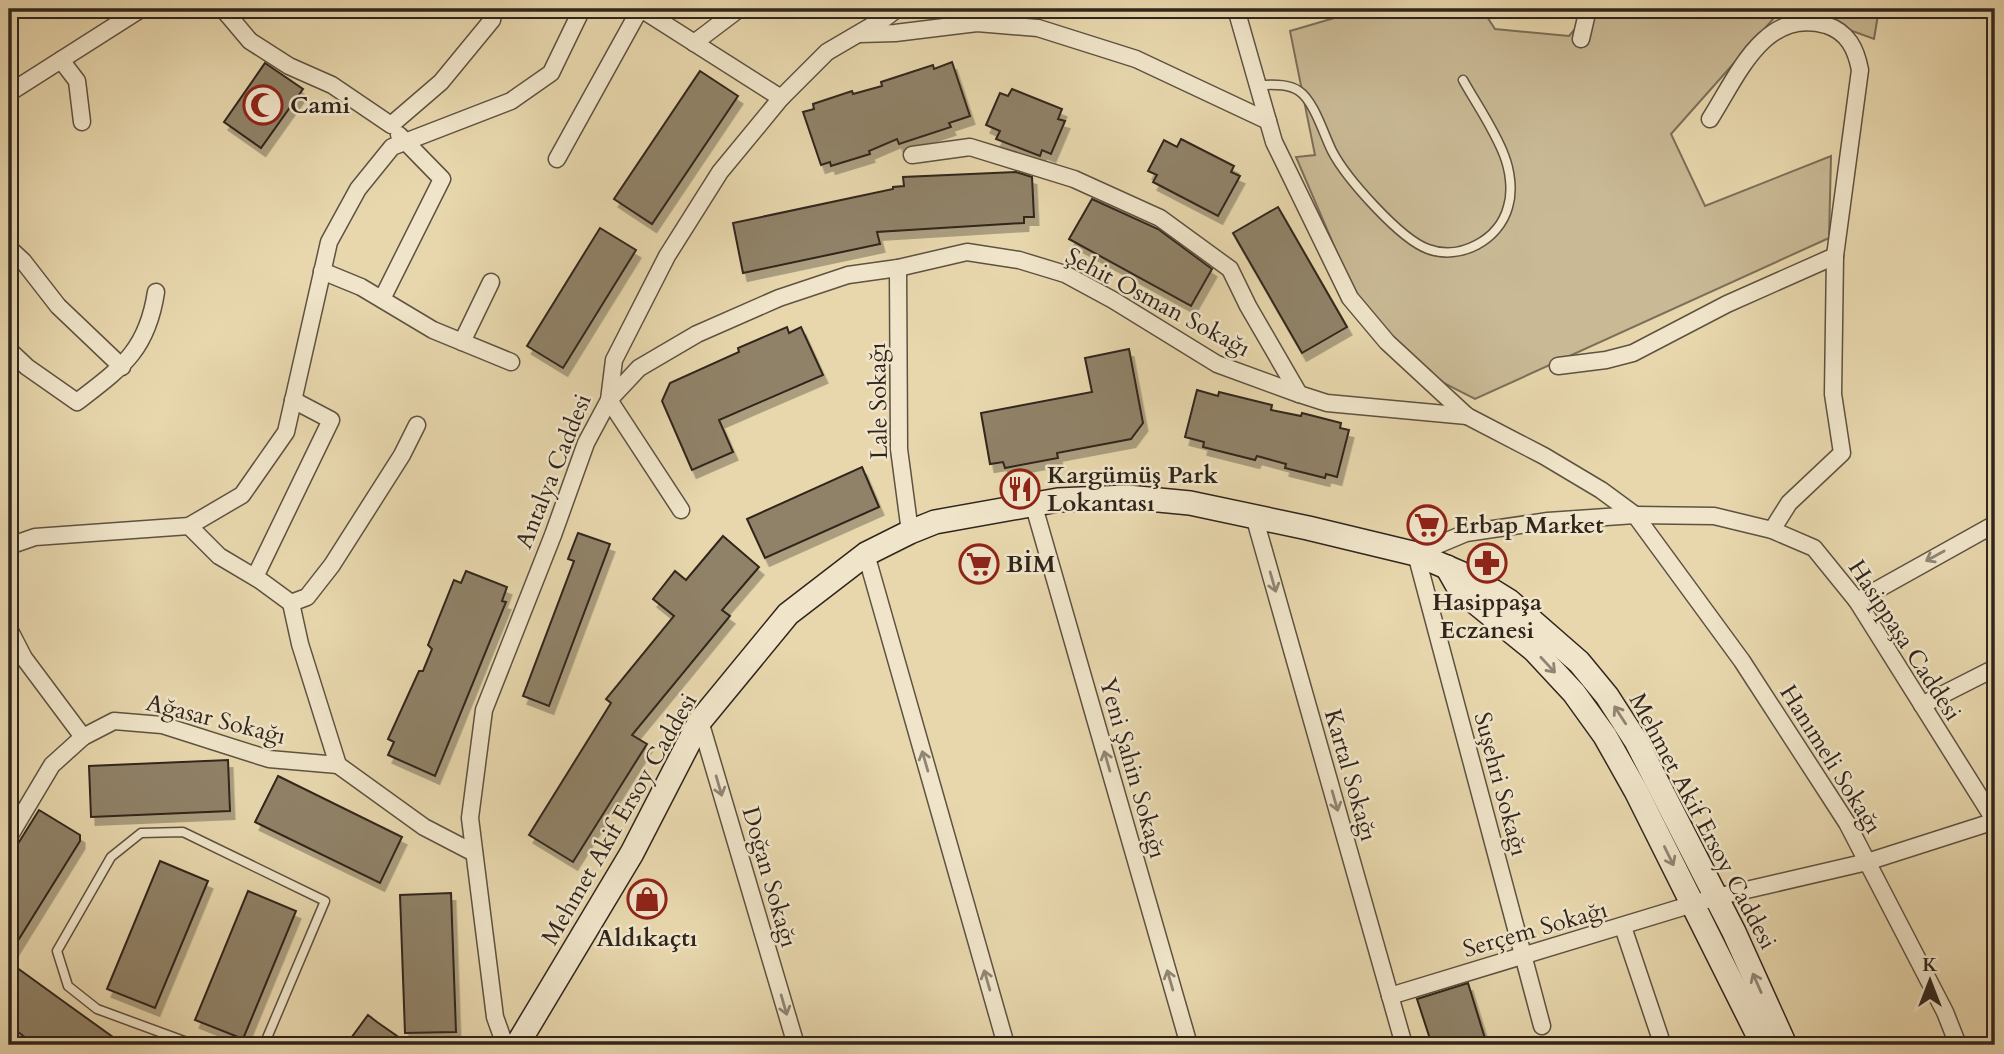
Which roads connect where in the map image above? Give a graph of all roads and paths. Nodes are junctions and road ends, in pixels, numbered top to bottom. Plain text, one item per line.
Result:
1 (141, 9) edge
2 (223, 9) edge
3 (494, 9) edge
4 (582, 9) edge
5 (640, 9) edge
6 (739, 9) edge
7 (897, 9) edge
8 (1236, 9) edge
9 (1588, 9) edge
10 (857, 34) junction
11 (1581, 39) dead end
12 (694, 43) junction
13 (61, 60) junction
14 (1463, 80) dead end
15 (1258, 85) junction
16 (9, 93) edge
17 (781, 98) junction
18 (1710, 120) dead end
19 (1268, 121) junction
20 (82, 122) dead end
21 (391, 125) junction
22 (406, 142) junction
23 (912, 155) dead end
24 (557, 159) dead end
25 (9, 248) edge
26 (1835, 256) junction
27 (898, 268) junction
28 (322, 271) junction
29 (491, 282) dead end
30 (156, 292) dead end
31 (382, 299) junction
32 (463, 342) junction
33 (9, 350) edge
34 (511, 362) dead end
35 (1558, 366) dead end
36 (122, 367) junction
37 (1299, 394) junction
38 (293, 400) junction
39 (608, 400) junction
40 (1467, 416) junction
41 (417, 425) dead end
42 (1033, 503) junction
43 (681, 510) dead end
44 (1635, 515) junction
45 (1254, 516) junction
46 (1995, 524) edge
47 (189, 526) junction
48 (1772, 530) junction
49 (910, 532) junction
50 (9, 546) edge
51 (1416, 554) junction
52 (866, 555) junction
53 (1447, 568) junction
54 (254, 577) junction
55 (1857, 601) junction
56 (291, 603) junction
57 (9, 629) edge
58 (1995, 668) edge
59 (1922, 705) junction
60 (700, 721) junction
61 (83, 737) junction
62 (338, 765) junction
63 (1995, 821) edge
64 (9, 837) edge
65 (474, 853) junction
66 (1867, 862) junction
67 (1716, 897) junction
68 (1693, 906) junction
69 (1623, 927) junction
70 (1524, 956) junction
71 (1390, 996) junction
72 (1542, 1027) dead end
73 (1661, 1037) dead end
74 (195, 1045) edge
75 (264, 1045) edge
76 (505, 1045) edge
77 (517, 1045) edge
78 (796, 1045) edge
79 (1006, 1045) edge
80 (1189, 1045) edge
81 (1404, 1045) edge
82 (1763, 1045) edge
83 (1784, 1045) edge
84 (1958, 1045) edge

1 - 13 street
2 - 21 street
3 - 21 street
4 - 22 street
5 - 12 street
5 - 24 street
6 - 12 street
7 - 10 street, Antalya Caddesi
8 - 15 street
9 - 11 street
10 - 17 street, Antalya Caddesi
10 - 19 street
12 - 17 street
13 - 16 street
13 - 20 street
14 - 15 lane
15 - 19 street
17 - 39 street, Antalya Caddesi
18 - 26 street
19 - 40 street
21 - 22 street
22 - 28 street
22 - 31 street
23 - 37 street
25 - 36 street
26 - 35 street
26 - 48 street
27 - 37 street, Şehit Osman Sokağı
27 - 39 street, Şehit Osman Sokağı
27 - 49 street, Lale Sokağı
28 - 31 street
28 - 38 street
29 - 32 street
30 - 36 street
31 - 32 street
32 - 34 street
33 - 36 street
37 - 40 street, Şehit Osman Sokağı
38 - 47 street
38 - 54 street
39 - 43 street
39 - 65 street, Antalya Caddesi
40 - 44 street, Hanımeli Sokağı
41 - 56 street
42 - 45 main road, Mehmet Akif Ersoy Caddesi
42 - 49 main road, Mehmet Akif Ersoy Caddesi
80 -> 42 street, Yeni Şahin Sokağı
44 - 48 street, Hasippaşa Caddesi
44 - 51 street, Hasippaşa Caddesi
44 - 66 street, Hanımeli Sokağı
45 - 51 main road, Mehmet Akif Ersoy Caddesi
45 -> 71 street, Kartal Sokağı
46 -> 55 street
47 - 50 street
47 - 54 street
48 - 55 street, Hasippaşa Caddesi
49 - 52 main road, Mehmet Akif Ersoy Caddesi
51 - 53 main road, Mehmet Akif Ersoy Caddesi
51 - 70 street, Suşehri Sokağı
52 - 60 main road, Mehmet Akif Ersoy Caddesi
79 -> 52 street
67 -> 53 main road, Mehmet Akif Ersoy Caddesi
53 -> 68 main road, Mehmet Akif Ersoy Caddesi
54 - 56 street
55 - 59 street, Hasippaşa Caddesi
56 - 62 street, Ağasar Sokağı
57 - 61 street
58 - 59 street
59 - 63 street, Hasippaşa Caddesi
60 - 77 main road, Mehmet Akif Ersoy Caddesi
60 -> 78 street, Doğan Sokağı
61 - 62 street, Ağasar Sokağı
61 - 64 street, Ağasar Sokağı
62 - 65 street
63 - 66 street, Serçem Sokağı
65 - 76 street, Antalya Caddesi
66 - 67 street, Serçem Sokağı
66 - 84 street, Hanımeli Sokağı
67 - 68 street, Serçem Sokağı
83 -> 67 main road, Mehmet Akif Ersoy Caddesi
68 - 69 street, Serçem Sokağı
68 - 82 main road, Mehmet Akif Ersoy Caddesi
69 - 70 street, Serçem Sokağı
69 - 73 street
70 - 71 street, Serçem Sokağı
70 - 72 street, Suşehri Sokağı
71 - 81 street, Kartal Sokağı
74 - 75 lane

